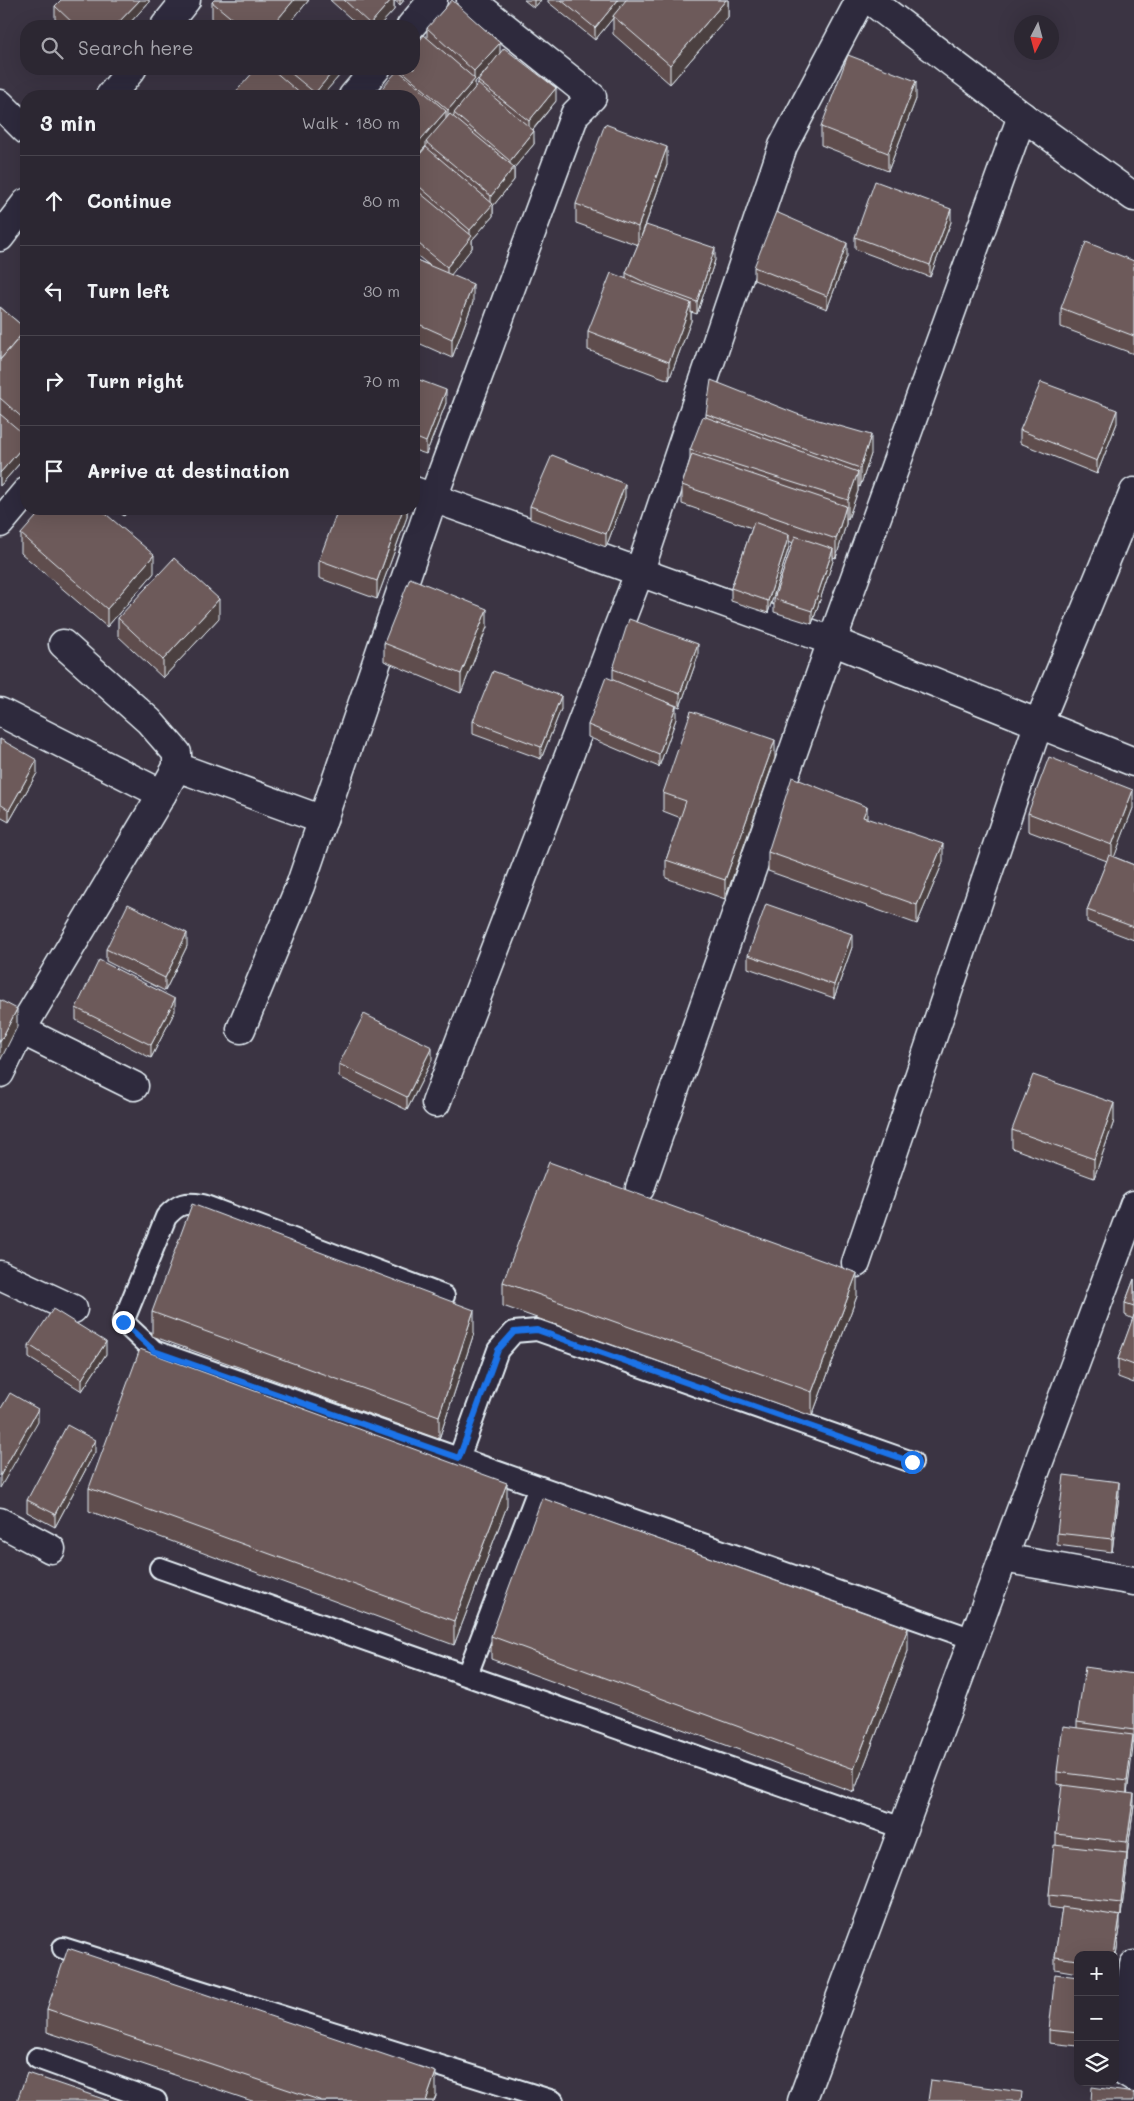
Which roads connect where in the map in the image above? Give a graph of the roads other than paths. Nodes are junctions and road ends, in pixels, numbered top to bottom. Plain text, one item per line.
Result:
1 (432, 0) edge
2 (471, 0) edge
3 (860, 0) edge
4 (870, 0) edge
5 (183, 1) edge
6 (169, 20) edge
7 (416, 20) edge
8 (127, 75) edge
9 (371, 75) edge
10 (115, 90) edge
11 (358, 90) edge
12 (0, 104) edge
13 (1022, 116) junction
14 (20, 124) edge
15 (1134, 197) edge
16 (20, 211) edge
17 (0, 237) edge
18 (1134, 492) edge
19 (423, 495) edge
20 (20, 499) edge
21 (417, 515) edge
22 (0, 524) edge
23 (639, 574) junction
24 (832, 641) junction
25 (63, 644) dead end
26 (0, 712) edge
27 (1038, 725) junction
28 (1134, 762) edge
29 (177, 767) junction
30 (162, 794) junction
31 (323, 820) junction
32 (241, 1029) dead end
33 (22, 1030) junction
34 (0, 1073) edge
35 (134, 1086) dead end
36 (436, 1103) dead end
37 (640, 1188) dead end
38 (1134, 1205) edge
39 (856, 1263) dead end
40 (0, 1275) edge
41 (444, 1296) dead end
42 (73, 1309) dead end
43 (459, 1458) junction
44 (912, 1462) dead end
45 (539, 1487) junction
46 (0, 1522) edge
47 (51, 1550) dead end
48 (1003, 1558) junction
49 (160, 1568) dead end
50 (1134, 1581) edge
51 (973, 1638) junction
52 (467, 1675) junction
53 (902, 1828) junction
54 (63, 1948) dead end
55 (1134, 1965) edge
56 (37, 2058) dead end
57 (1134, 2078) edge
58 (156, 2101) edge
59 (552, 2101) edge
60 (802, 2101) edge

1 - 7 street
2 - 19 street
3 - 23 street
4 - 13 street
5 - 6 street
8 - 10 street
9 - 11 street
12 - 14 street
13 - 15 street
13 - 24 street
16 - 17 street
18 - 27 street
19 - 23 street
20 - 22 street
21 - 31 street
23 - 24 street
23 - 36 street
24 - 27 street
24 - 37 street
25 - 29 street
26 - 30 street
27 - 28 street
27 - 39 street
29 - 30 street
29 - 31 street
30 - 33 street
31 - 32 street
33 - 34 street
33 - 35 street
38 - 48 street
40 - 42 street
41 - 43 lane
43 - 44 lane
43 - 45 lane
45 - 51 lane
45 - 52 lane
46 - 47 street
48 - 50 street
48 - 51 street
49 - 52 lane
51 - 53 street
52 - 53 lane
53 - 60 street
54 - 59 lane
55 - 57 street
56 - 58 lane

